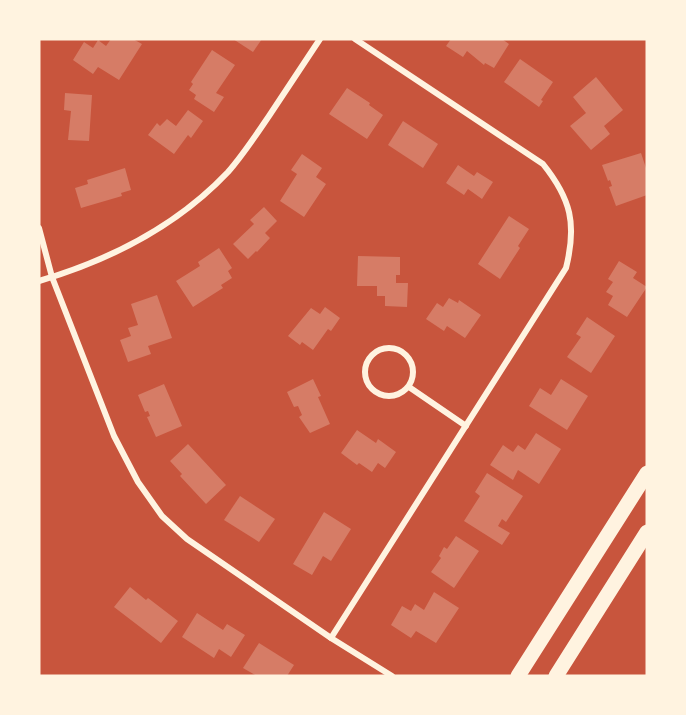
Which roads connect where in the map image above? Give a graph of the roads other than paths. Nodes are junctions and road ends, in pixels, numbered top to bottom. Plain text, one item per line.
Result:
1 (320, 39) edge
2 (355, 39) edge
3 (39, 228) edge
4 (52, 277) junction
5 (39, 281) edge
6 (409, 387) junction
7 (466, 426) junction
8 (647, 473) edge
9 (647, 532) edge
10 (331, 638) junction
11 (392, 676) edge
12 (518, 676) edge
13 (556, 676) edge

1 - 4 street
2 - 7 street
3 - 4 street
4 - 5 street
4 - 10 street
6 - 6 street
6 - 7 street
7 - 10 street
8 - 12 main road
9 - 13 main road
10 - 11 street

